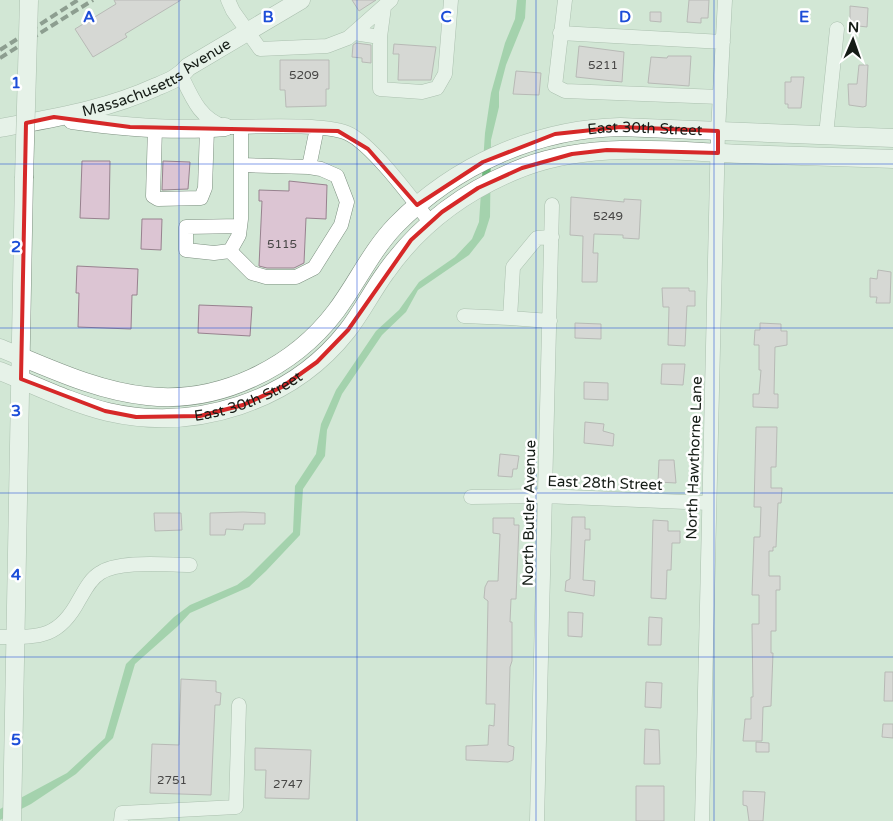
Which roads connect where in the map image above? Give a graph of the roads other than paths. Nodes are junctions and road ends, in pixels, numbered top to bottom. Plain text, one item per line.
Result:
1 (29, 0) edge
2 (228, 0) edge
3 (301, 0) edge
4 (451, 0) edge
5 (565, 0) edge
6 (725, 0) edge
7 (388, 4) edge
8 (837, 29) dead end
9 (248, 32) junction
10 (354, 33) junction
11 (560, 33) junction
12 (380, 37) junction
13 (723, 42) junction
14 (181, 75) junction
15 (720, 97) junction
16 (54, 118) junction
17 (233, 127) junction
18 (0, 128) edge
19 (155, 128) junction
20 (318, 128) junction
21 (207, 129) junction
22 (718, 131) junction
23 (826, 135) junction
24 (893, 138) edge
25 (718, 153) junction
26 (893, 159) edge
27 (241, 165) junction
28 (309, 167) junction
29 (552, 205) dead end
30 (417, 206) junction
31 (430, 222) junction
32 (240, 226) junction
33 (552, 237) junction
34 (230, 250) junction
35 (464, 316) dead end
36 (510, 318) junction
37 (550, 321) junction
38 (0, 348) edge
39 (22, 356) junction
40 (0, 371) edge
41 (21, 379) junction
42 (546, 496) junction
43 (471, 497) dead end
44 (709, 503) junction
45 (190, 565) dead end
46 (8, 637) edge
47 (239, 705) dead end
48 (12, 821) edge
49 (121, 821) edge
50 (537, 821) edge
51 (702, 821) edge

1 - 39 main road, bridge
2 - 9 street
3 - 9 main road, Massachusetts Avenue
4 - 12 street
5 - 11 street
6 - 13 street, North Hawthorne Lane
7 - 10 street
7 - 12 street
8 - 23 street
9 - 10 street
9 - 14 main road, Massachusetts Avenue
10 - 12 street
11 - 13 street
11 - 15 street
13 - 15 street, North Hawthorne Lane
14 - 16 main road, Massachusetts Avenue
14 - 17 street
15 - 22 street, North Hawthorne Lane
16 - 18 main road, Massachusetts Avenue
16 - 19 main road
17 - 20 street
17 - 21 main road
17 - 27 street
19 - 21 main road
19 - 21 street
20 - 28 street
20 - 30 street
22 - 23 main road, East 30th Street
22 - 25 street, North Hawthorne Lane
22 - 30 main road, East 30th Street
23 - 24 main road, East 30th Street
25 - 26 main road, East 30th Street
25 - 31 main road, East 30th Street
25 - 44 street, North Hawthorne Lane
27 - 28 street
27 - 32 street
28 - 34 street
29 - 33 street, North Butler Avenue
30 - 31 street
30 - 39 main road, East 30th Street
31 - 41 main road, East 30th Street
32 - 34 street
32 - 34 street
33 - 36 street
33 - 37 street, North Butler Avenue
35 - 36 street
36 - 37 street
37 - 42 street, North Butler Avenue
38 - 39 main road, East 30th Street
39 - 41 main road
40 - 41 main road, East 30th Street
41 - 46 main road
42 - 43 street, East 28th Street
42 - 44 street, East 28th Street
42 - 50 street, North Butler Avenue
44 - 51 street, North Hawthorne Lane
45 - 46 street
46 - 48 main road
47 - 49 street

